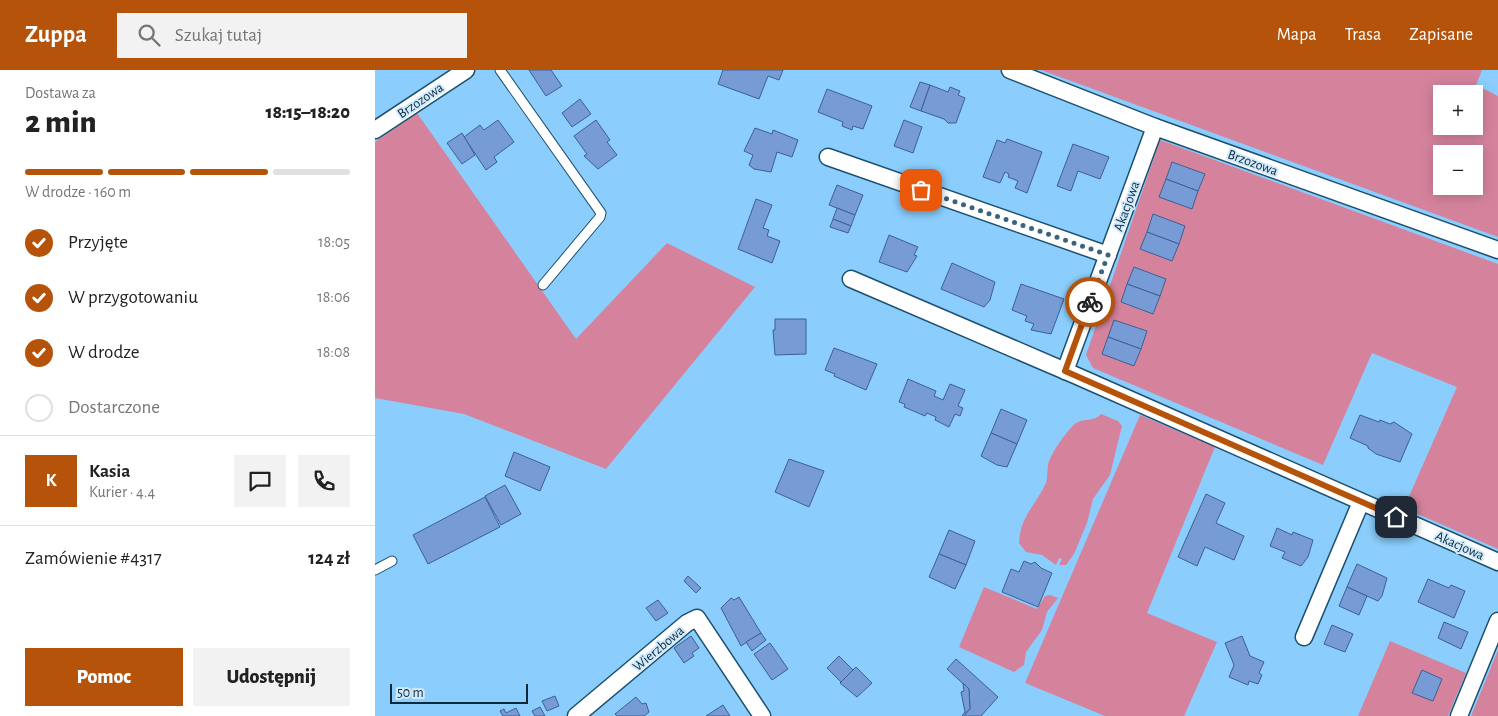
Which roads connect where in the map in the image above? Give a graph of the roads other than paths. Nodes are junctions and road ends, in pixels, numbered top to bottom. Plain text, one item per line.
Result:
1 (466, 70) edge
2 (500, 70) edge
3 (1010, 70) edge
4 (1155, 127) junction
5 (375, 130) edge
6 (828, 157) dead end
7 (1498, 250) edge
8 (1108, 255) junction
9 (851, 279) dead end
10 (543, 285) dead end
11 (1065, 371) junction
12 (1361, 502) junction
13 (392, 561) dead end
14 (1498, 562) edge
15 (375, 570) edge
16 (1498, 621) edge
17 (1304, 637) dead end
18 (576, 716) edge
19 (761, 716) edge
20 (1459, 716) edge

1 - 5 street, Brzozowa
2 - 10 lane
3 - 4 street, Brzozowa
4 - 7 street, Brzozowa
4 - 8 street, Akacjowa
6 - 8 street
8 - 11 street, Akacjowa
9 - 11 street, Akacjowa
11 - 12 street, Akacjowa
12 - 14 street, Akacjowa
12 - 17 street
13 - 15 lane
16 - 20 street
18 - 19 street, Wierzbowa

